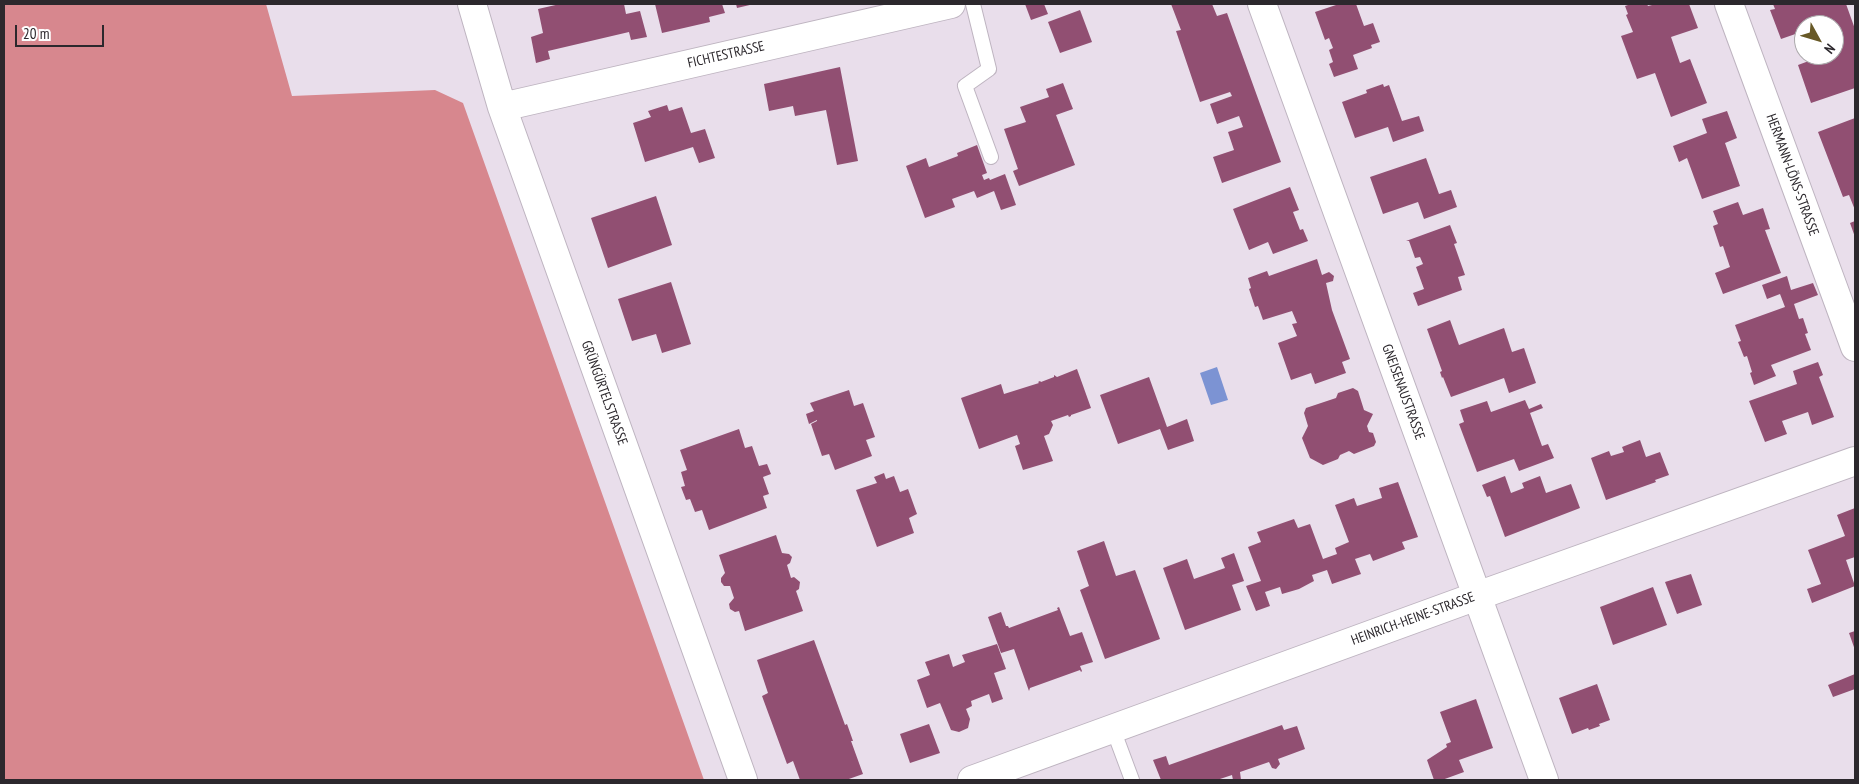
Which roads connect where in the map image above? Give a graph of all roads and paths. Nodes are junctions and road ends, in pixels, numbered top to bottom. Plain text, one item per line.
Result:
1 (472, 4) edge
2 (951, 4) edge
3 (973, 4) edge
4 (1262, 4) edge
5 (1729, 4) edge
6 (502, 107) junction
7 (991, 157) dead end
8 (1855, 346) edge
9 (1855, 461) edge
10 (1477, 596) junction
11 (1113, 729) junction
12 (743, 780) edge
13 (972, 780) edge
14 (1132, 780) edge
15 (1544, 780) edge

1 - 6 street, GRÜNGÜRTELSTRASSE
2 - 6 street, FICHTESTRASSE
3 - 7 lane
4 - 10 street, GNEISENAUSTRASSE
5 - 8 street, HERMANN-LÖNS-STRASSE
6 - 12 street, GRÜNGÜRTELSTRASSE
9 - 10 street, HEINRICH-HEINE-STRASSE
10 - 11 street, HEINRICH-HEINE-STRASSE
10 - 15 street, GNEISENAUSTRASSE
11 - 13 street, HEINRICH-HEINE-STRASSE
11 - 14 lane

